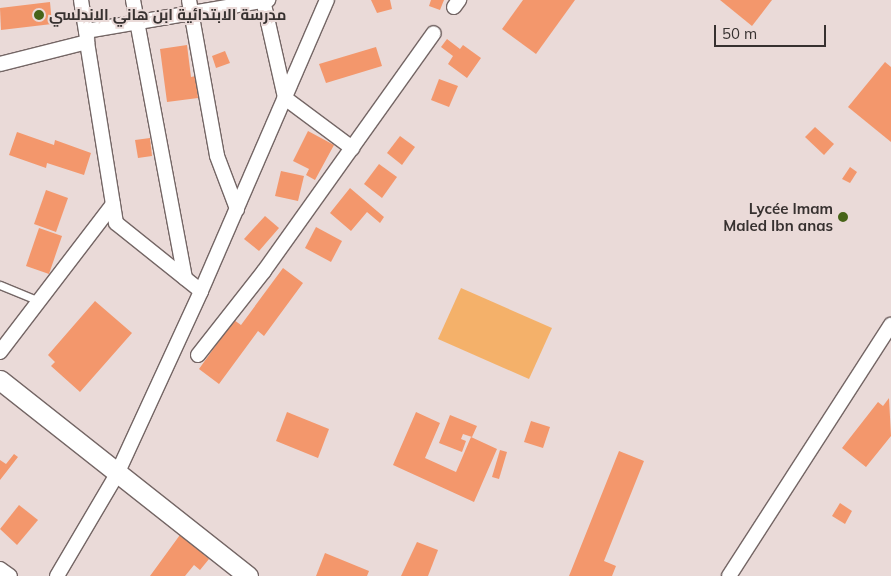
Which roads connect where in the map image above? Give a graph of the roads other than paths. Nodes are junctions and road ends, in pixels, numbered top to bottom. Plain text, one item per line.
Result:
1 (81, 0) edge
2 (133, 0) edge
3 (265, 0) edge
4 (315, 0) edge
5 (327, 0) edge
6 (190, 7) edge
7 (318, 19) junction
8 (138, 23) junction
9 (434, 32) dead end
10 (86, 37) junction
11 (0, 64) edge
12 (284, 98) junction
13 (352, 148) junction
14 (113, 204) junction
15 (237, 209) junction
16 (185, 278) junction
17 (0, 285) edge
18 (201, 291) junction
19 (39, 301) junction
20 (891, 325) edge
21 (0, 352) edge
22 (198, 355) dead end
23 (0, 380) edge
24 (117, 474) junction
25 (0, 569) edge
26 (10, 576) edge
27 (57, 576) edge
28 (246, 576) edge
29 (729, 576) edge

1 - 10 street
2 - 8 street
3 - 6 street
3 - 12 street
4 - 7 street
5 - 7 street
6 - 8 street
6 - 15 street
7 - 12 street
8 - 10 street
8 - 16 street
9 - 13 street
10 - 11 street
10 - 14 street
12 - 13 street
12 - 15 street
13 - 22 street
14 - 16 street
14 - 19 street
15 - 18 street
16 - 18 street
17 - 19 lane
18 - 24 street
19 - 21 street
20 - 29 street
23 - 24 main road
24 - 27 street
24 - 28 main road
25 - 26 street

